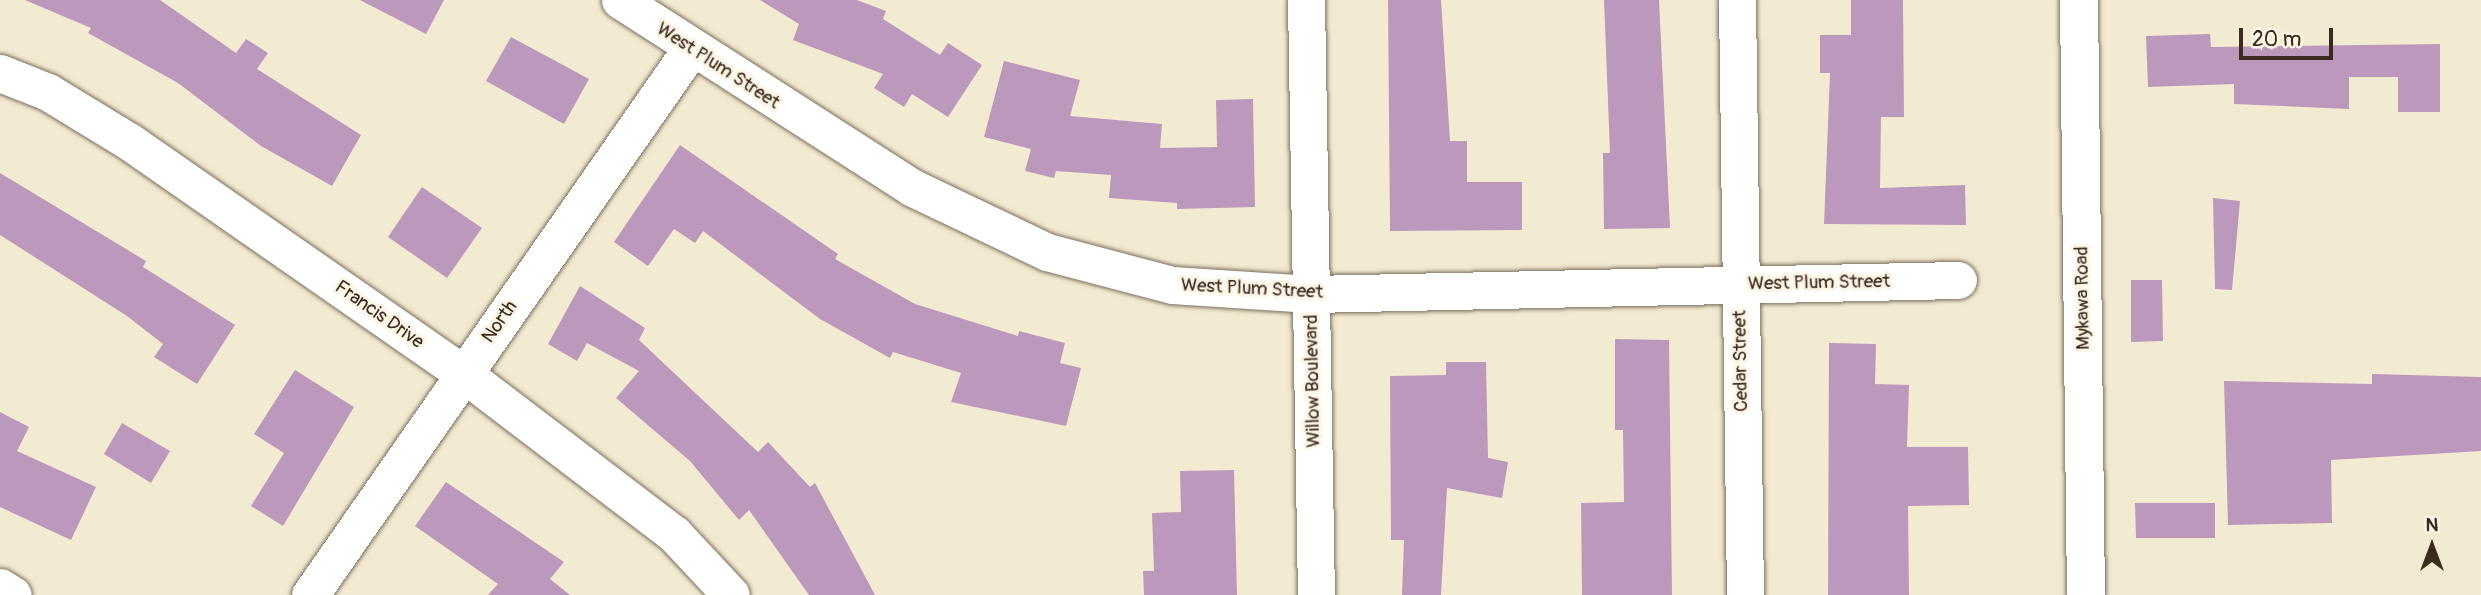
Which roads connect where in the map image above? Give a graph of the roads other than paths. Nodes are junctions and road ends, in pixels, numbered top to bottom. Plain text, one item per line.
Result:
1 (620, 0) edge
2 (1306, 0) edge
3 (1737, 0) edge
4 (2079, 0) edge
5 (690, 50) junction
6 (0, 73) edge
7 (1958, 280) dead end
8 (1740, 284) junction
9 (1311, 293) junction
10 (464, 374) junction
11 (0, 587) edge
12 (13, 595) edge
13 (310, 595) edge
14 (731, 595) edge
15 (1316, 595) edge
16 (1745, 595) edge
17 (2086, 595) edge

1 - 5 street, West Plum Street
2 - 9 street, Willow Boulevard
3 - 8 street, Cedar Street
4 - 17 main road, Mykawa Road
5 - 9 street, West Plum Street
5 - 10 street, North
6 - 10 street, Francis Drive
7 - 8 street, West Plum Street
8 - 9 street, West Plum Street
8 - 16 street, Cedar Street
9 - 15 street, Willow Boulevard
10 - 13 street, North
10 - 14 street, Francis Drive
11 - 12 street

